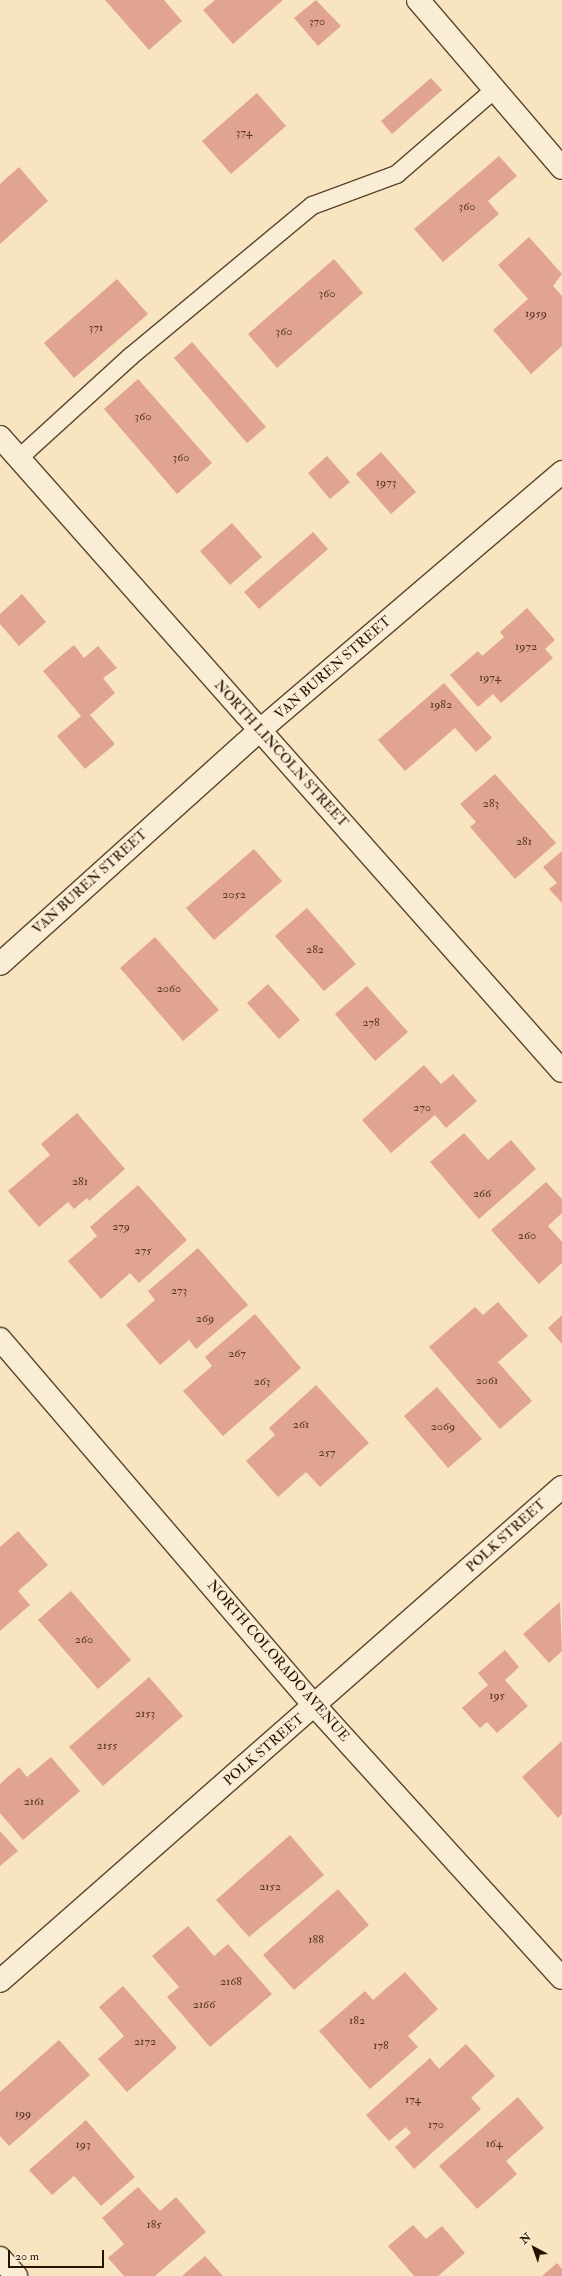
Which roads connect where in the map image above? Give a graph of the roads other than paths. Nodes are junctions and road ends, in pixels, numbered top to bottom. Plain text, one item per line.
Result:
1 (418, 0) edge
2 (494, 89) junction
3 (562, 168) edge
4 (0, 437) edge
5 (18, 458) junction
6 (562, 472) edge
7 (260, 731) junction
8 (0, 964) edge
9 (562, 1071) edge
10 (0, 1339) edge
11 (562, 1487) edge
12 (315, 1706) junction
13 (562, 1978) edge
14 (0, 1981) edge
15 (0, 2258) edge
16 (16, 2276) edge

1 - 2 street
2 - 3 street
2 - 5 lane
4 - 5 street, NORTH LINCOLN STREET
5 - 7 street, NORTH LINCOLN STREET
6 - 7 street, VAN BUREN STREET
7 - 8 street, VAN BUREN STREET
7 - 9 street, NORTH LINCOLN STREET
10 - 12 street, NORTH COLORADO AVENUE
11 - 12 street, POLK STREET
12 - 13 street, NORTH COLORADO AVENUE
12 - 14 street, POLK STREET
15 - 16 street

